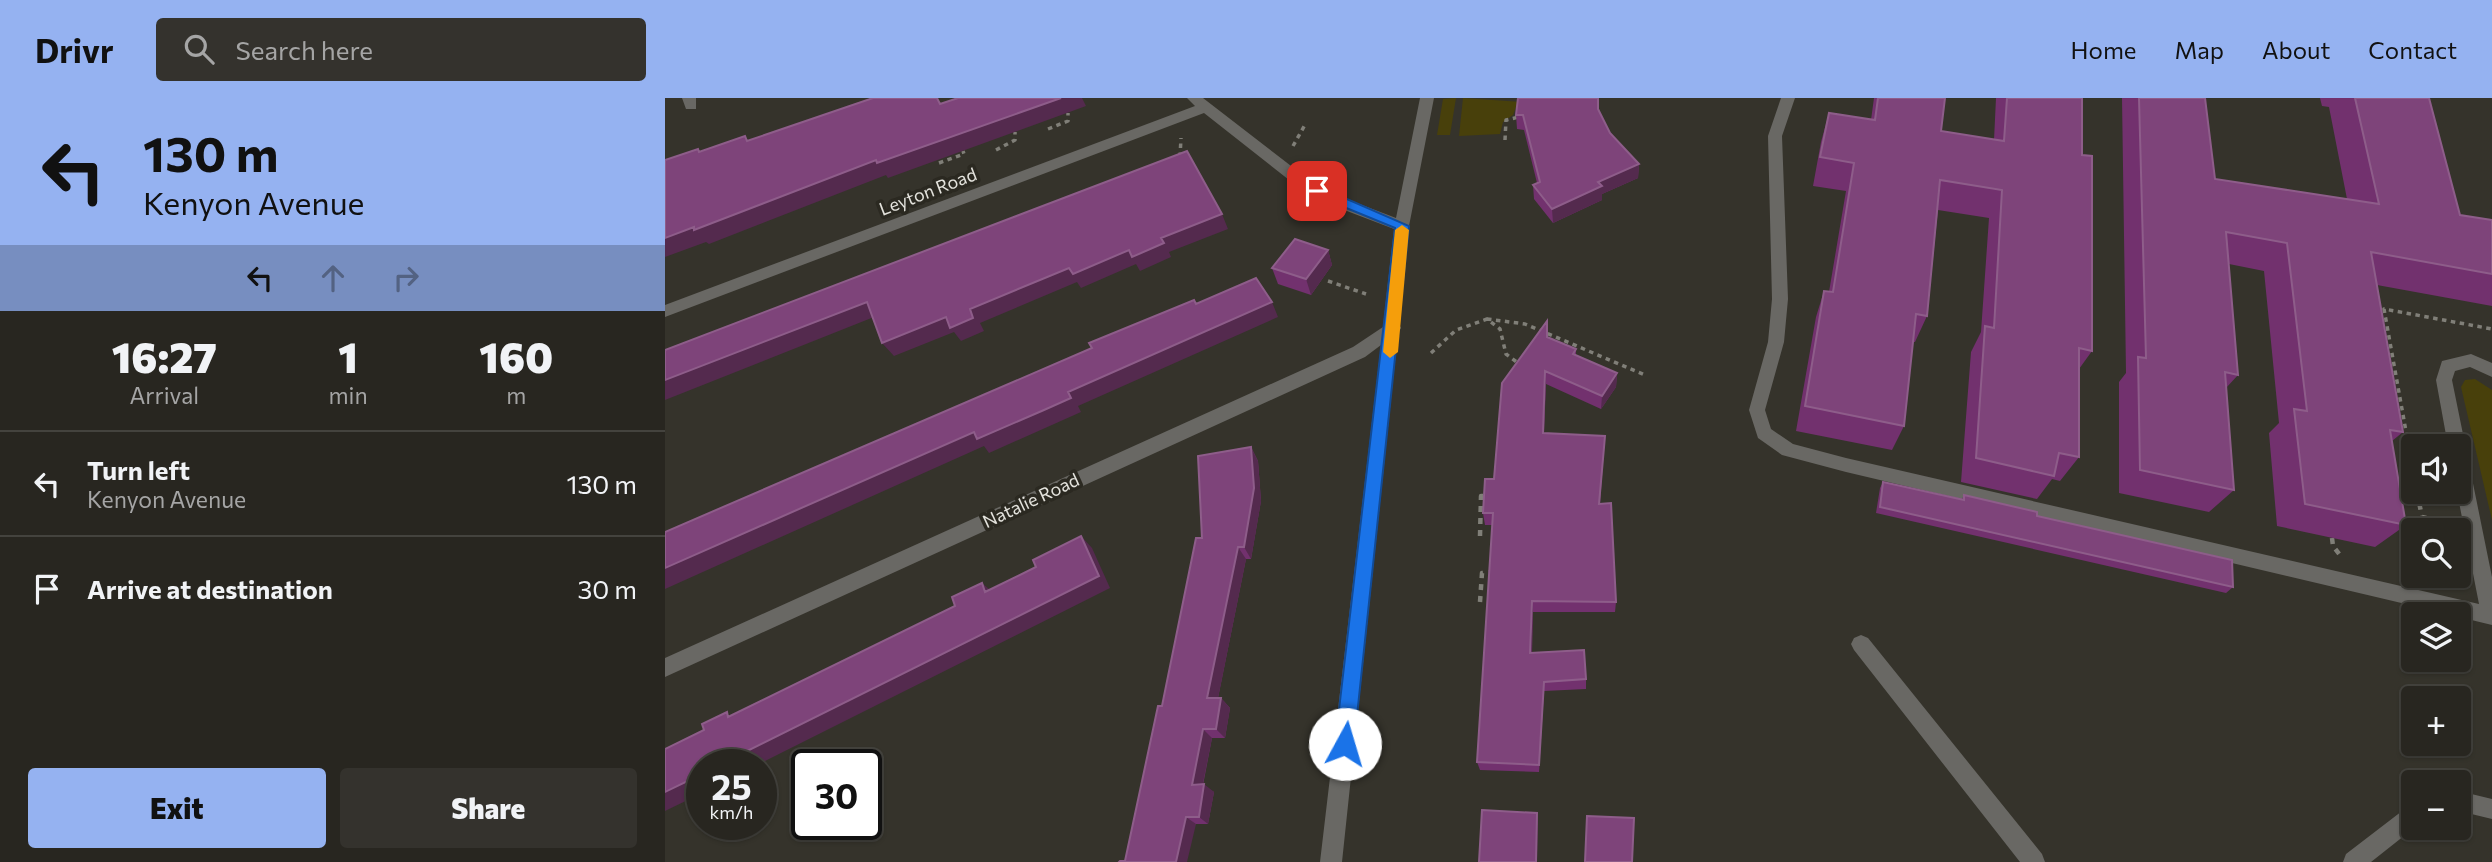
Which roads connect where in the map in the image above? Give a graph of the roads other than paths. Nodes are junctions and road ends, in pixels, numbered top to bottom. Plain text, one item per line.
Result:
1 (1427, 98) edge
2 (1788, 98) edge
3 (1199, 103) edge
4 (1402, 226) junction
5 (665, 311) edge
6 (1393, 328) junction
7 (2492, 370) edge
8 (2455, 434) edge
9 (2469, 504) edge
10 (2491, 616) edge
11 (1861, 644) dead end
12 (665, 668) edge
13 (2471, 805) edge
14 (2492, 809) edge
15 (2401, 825) edge
16 (1331, 862) edge
17 (2034, 862) edge
18 (2354, 862) edge

1 - 4 street
2 - 10 street
3 - 4 street
3 - 5 street, Leyton Road
4 - 6 street
6 - 12 street, Natalie Road
6 - 16 street
7 - 8 street
9 - 10 street
11 - 17 street
13 - 14 street
15 - 18 street

